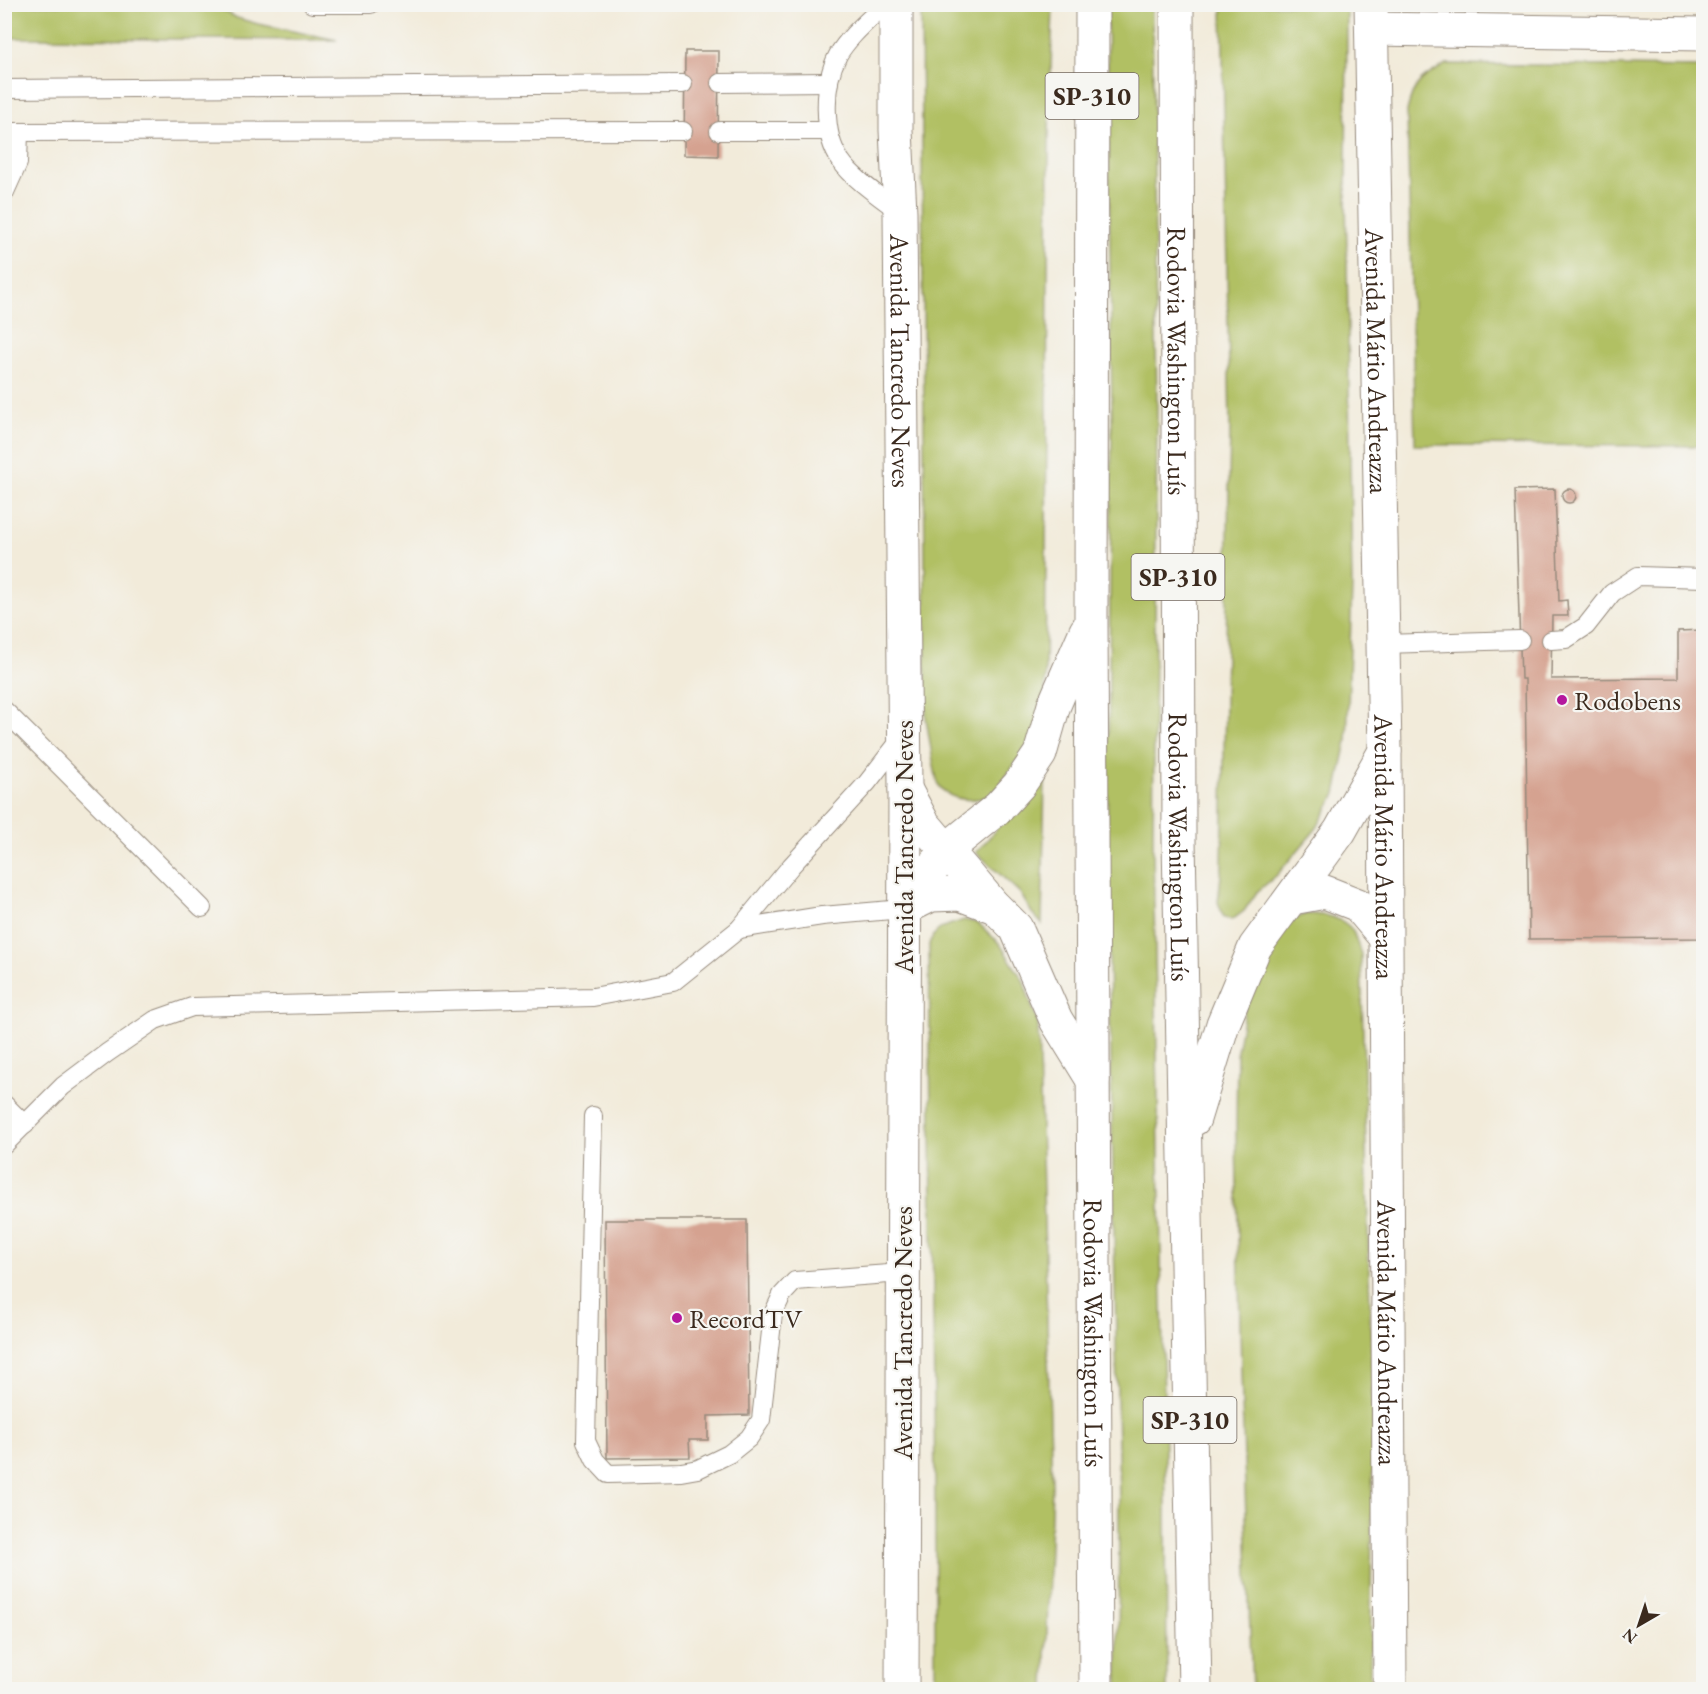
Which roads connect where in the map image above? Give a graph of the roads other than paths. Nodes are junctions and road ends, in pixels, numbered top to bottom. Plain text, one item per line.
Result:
1 (312, 4) edge
2 (371, 4) edge
3 (885, 4) edge
4 (896, 4) edge
5 (1092, 4) edge
6 (1177, 4) edge
7 (1372, 17) edge
8 (1704, 34) edge
9 (829, 82) junction
10 (720, 83) dead end
11 (683, 84) dead end
12 (4, 89) edge
13 (683, 131) dead end
14 (719, 131) dead end
15 (828, 131) junction
16 (12, 132) edge
17 (4, 194) edge
18 (900, 212) junction
19 (1704, 578) edge
20 (1091, 617) junction
21 (1520, 640) dead end
22 (1551, 640) dead end
23 (1383, 644) junction
24 (4, 710) edge
25 (903, 736) junction
26 (1385, 751) junction
27 (905, 789) junction
28 (946, 850) junction
29 (1292, 897) junction
30 (995, 907) junction
31 (202, 908) dead end
32 (903, 909) junction
33 (739, 929) junction
34 (1385, 938) junction
35 (1093, 1080) junction
36 (4, 1104) edge
37 (593, 1116) dead end
38 (25, 1125) junction
39 (4, 1145) edge
40 (1185, 1150) junction
41 (902, 1273) junction
42 (902, 1689) edge
43 (1096, 1689) edge
44 (1195, 1689) edge
45 (1390, 1689) edge

1 - 2 lane
3 - 9 lane
4 - 18 main road, Avenida Tancredo Neves
5 - 20 main road, Rodovia Washington Luís / SP-310
6 - 40 main road, Rodovia Washington Luís / SP-310
7 - 8 main road
7 - 23 main road, Avenida Mário Andreazza
9 - 10 lane
9 - 15 lane
11 - 12 lane
13 - 16 lane
14 - 15 lane
15 - 18 lane
16 - 17 lane
18 - 25 main road, Avenida Tancredo Neves
19 - 22 lane
20 - 28 main road
20 - 35 main road, Rodovia Washington Luís / SP-310
21 - 23 lane
23 - 26 main road, Avenida Mário Andreazza
24 - 31 lane
25 - 27 main road, Avenida Tancredo Neves
25 - 33 lane
26 - 29 main road
26 - 34 main road, Avenida Mário Andreazza
27 - 28 main road
27 - 32 main road, Avenida Tancredo Neves
28 - 30 main road
28 - 32 main road
29 - 34 main road
29 - 40 main road
30 - 32 main road
30 - 35 main road
32 - 33 lane
32 - 41 main road, Avenida Tancredo Neves
33 - 38 lane
34 - 45 main road, Avenida Mário Andreazza
35 - 43 main road, Rodovia Washington Luís / SP-310
36 - 38 lane
37 - 41 lane
38 - 39 lane
40 - 44 main road, Rodovia Washington Luís / SP-310
41 - 42 main road, Avenida Tancredo Neves

